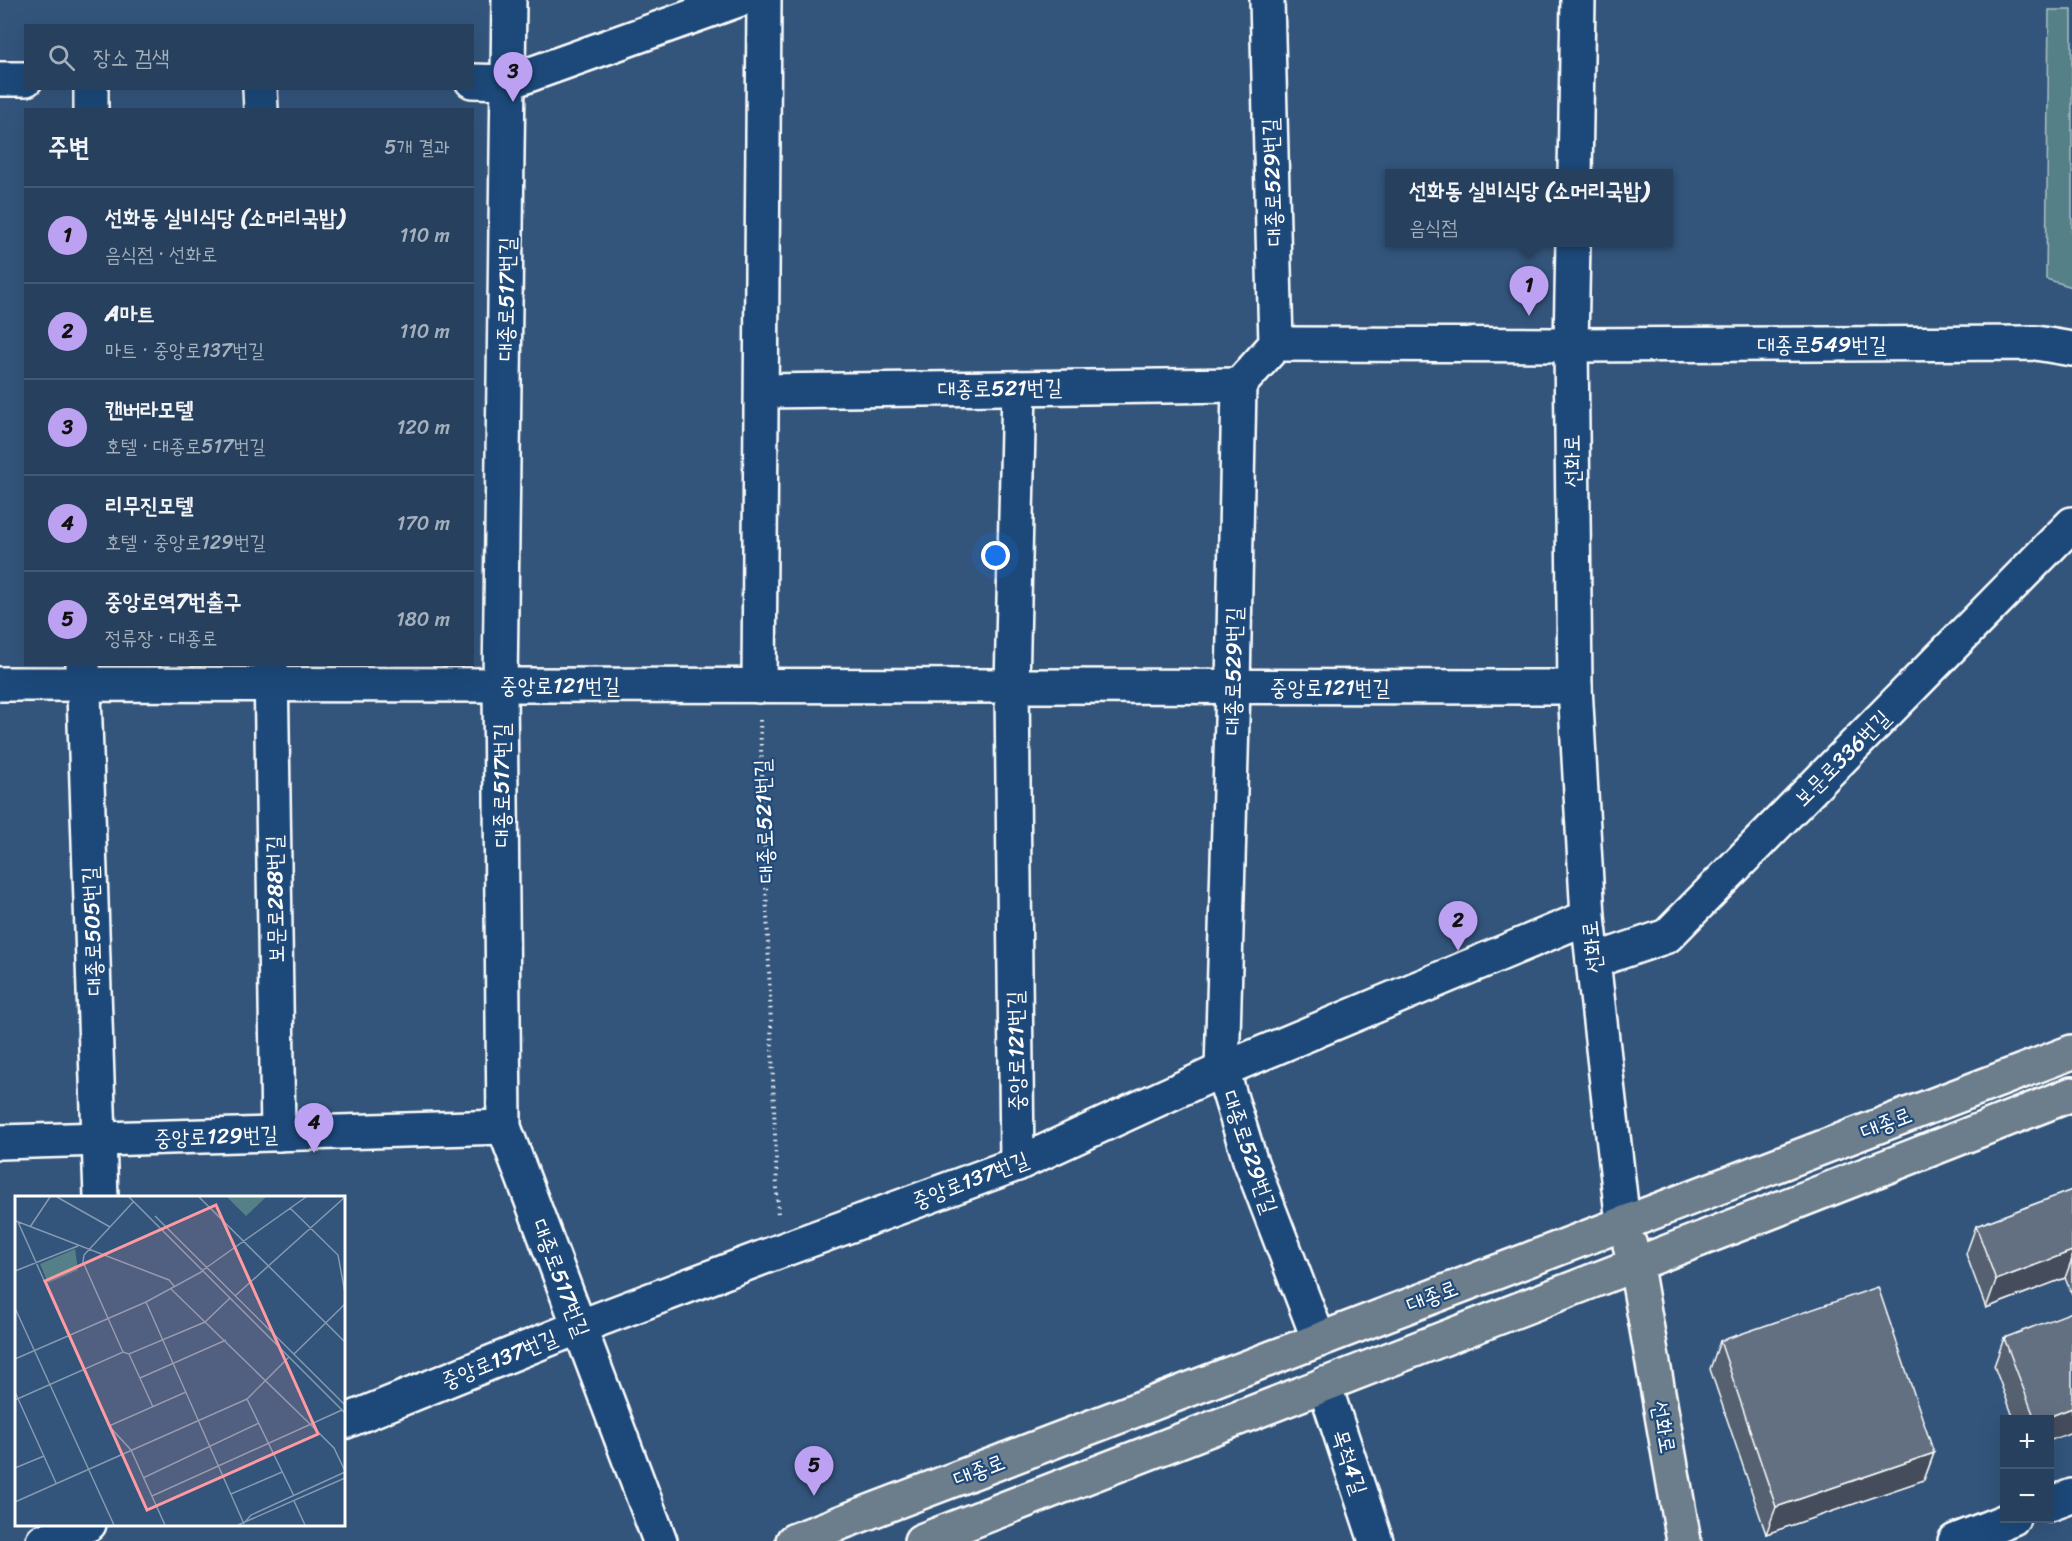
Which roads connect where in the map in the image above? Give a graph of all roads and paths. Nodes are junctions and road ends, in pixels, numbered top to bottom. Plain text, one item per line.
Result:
1 (509, 0) edge
2 (738, 0) edge
3 (764, 0) edge
4 (1267, 0) edge
5 (1578, 0) edge
6 (0, 79) edge
7 (24, 79) edge
8 (474, 81) edge
9 (509, 82) junction
10 (91, 90) edge
11 (260, 90) edge
12 (91, 108) edge
13 (261, 108) edge
14 (1575, 169) edge
15 (1573, 247) edge
16 (1276, 344) junction
17 (1571, 345) junction
18 (2072, 349) edge
19 (1239, 385) junction
20 (1019, 388) junction
21 (762, 391) junction
22 (2072, 524) edge
23 (83, 675) edge
24 (271, 675) edge
25 (0, 684) edge
26 (500, 685) junction
27 (759, 686) junction
28 (1012, 686) junction
29 (1233, 686) junction
30 (1575, 687) junction
31 (1588, 917) junction
32 (1593, 960) junction
33 (2072, 1052) edge
34 (1222, 1070) junction
35 (2072, 1094) edge
36 (504, 1127) junction
37 (279, 1134) junction
38 (100, 1139) junction
39 (0, 1142) edge
40 (1017, 1164) junction
41 (101, 1196) edge
42 (1623, 1223) junction
43 (780, 1251) junction
44 (1636, 1266) junction
45 (579, 1327) junction
46 (1319, 1340) junction
47 (1324, 1384) junction
48 (345, 1422) edge
49 (2072, 1496) edge
50 (2054, 1502) edge
51 (2000, 1523) edge
52 (84, 1526) edge
53 (43, 1541) edge
54 (660, 1541) edge
55 (793, 1541) edge
56 (921, 1541) edge
57 (1376, 1541) edge
58 (1684, 1541) edge
59 (1955, 1541) edge

1 - 9 street, 대종로517번길
2 - 9 street
3 - 21 street
4 - 16 street, 대종로529번길
5 - 14 street
6 - 7 street
8 - 9 street
9 - 26 street, 대종로517번길
10 - 12 street
11 - 13 street
15 - 17 street, 선화로
16 - 17 street
16 - 19 street
17 - 18 street, 대종로549번길
17 - 30 street, 선화로
19 - 20 street, 대종로521번길
19 - 29 street, 대종로529번길
20 - 21 street, 대종로521번길
20 - 28 street, 중앙로121번길
21 - 27 street
22 - 32 street, 보문로336번길
23 - 24 street, 중앙로121번길
23 - 25 street, 중앙로121번길
23 - 38 street, 대종로505번길
24 - 26 street, 중앙로121번길
24 - 37 street, 보문로288번길
26 - 27 street, 중앙로121번길
26 - 36 street, 대종로517번길
27 - 28 street, 중앙로121번길
27 - 43 path, 대종로521번길
28 - 29 street, 중앙로121번길
28 - 40 street, 중앙로121번길
29 - 30 street, 중앙로121번길
29 - 34 street, 대종로529번길
30 - 31 street, 선화로
31 - 32 street, 선화로
31 - 34 street, 중앙로137번길
32 - 42 street, 선화로
33 - 42 main road, 대종로
34 - 40 street, 중앙로137번길
34 - 46 street, 대종로529번길
35 - 44 main road, 대종로
36 - 37 street, 중앙로129번길
36 - 45 street, 대종로517번길
37 - 38 street, 중앙로129번길
38 - 39 street, 중앙로129번길
38 - 41 street, 대종로505번길
40 - 43 street, 중앙로137번길
42 - 44 main road, 선화로
42 - 46 main road, 대종로
43 - 45 street, 중앙로137번길
44 - 47 main road, 대종로
44 - 58 main road, 선화로
45 - 48 street, 중앙로137번길
45 - 54 street, 대종로517번길
46 - 55 main road, 대종로
47 - 56 main road, 대종로
47 - 57 street, 목척4길
49 - 50 street
51 - 59 street
52 - 53 street

